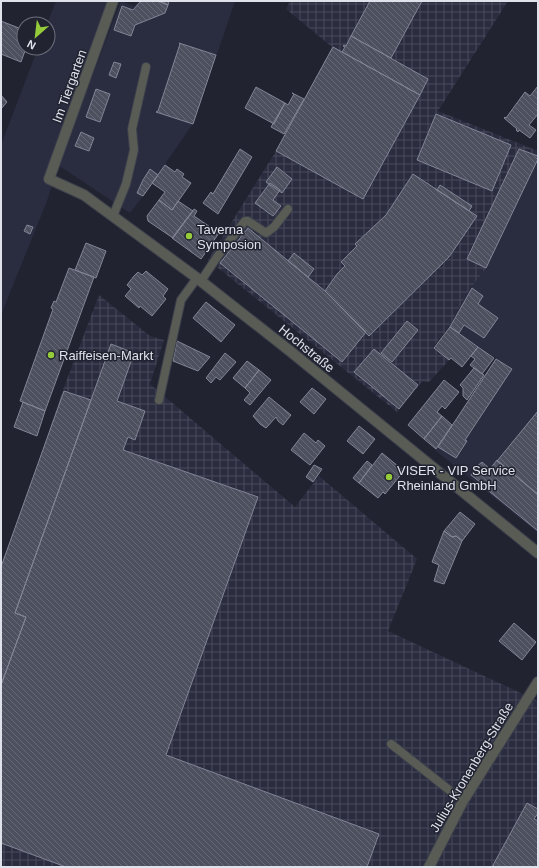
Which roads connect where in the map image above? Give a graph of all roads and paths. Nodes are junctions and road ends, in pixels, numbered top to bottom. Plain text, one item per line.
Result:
1 (113, 1) edge
2 (146, 67) dead end
3 (49, 179) joint
4 (288, 209) dead end
5 (113, 216) junction
6 (199, 280) junction
7 (159, 400) dead end
8 (538, 553) edge
9 (538, 682) edge
10 (391, 744) dead end
11 (463, 801) junction
12 (429, 867) edge

1 - 3 street, Im Tiergarten
2 - 5 lane
3 - 5 street, Hochstraße
4 - 6 lane
5 - 6 street, Hochstraße
6 - 7 lane
6 - 8 street, Hochstraße
9 - 11 street, Julius-Kronenberg-Straße
10 - 11 lane
11 - 12 street, Julius-Kronenberg-Straße

